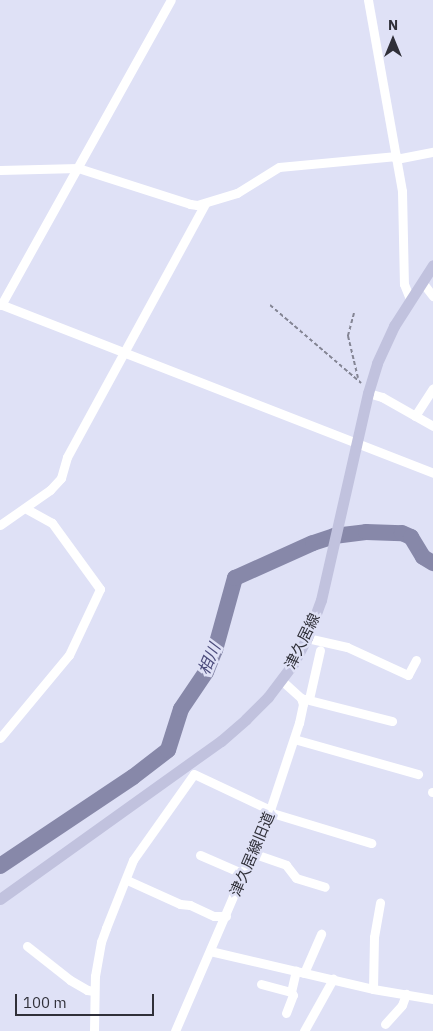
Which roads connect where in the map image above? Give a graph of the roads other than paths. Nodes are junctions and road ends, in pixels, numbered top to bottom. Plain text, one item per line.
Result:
1 (171, 0) edge
2 (368, 0) edge
3 (433, 152) edge
4 (396, 157) junction
5 (78, 168) junction
6 (0, 170) edge
7 (205, 204) junction
8 (433, 265) edge
9 (422, 282) junction
10 (433, 296) edge
11 (411, 301) junction
12 (1, 305) edge
13 (124, 353) junction
14 (433, 388) edge
15 (368, 393) junction
16 (415, 416) junction
17 (433, 426) edge
18 (358, 444) junction
19 (433, 472) edge
20 (25, 508) junction
21 (0, 525) edge
22 (307, 638) junction
23 (320, 650) dead end
24 (416, 660) dead end
25 (282, 680) junction
26 (305, 698) junction
27 (392, 721) dead end
28 (0, 738) edge
29 (294, 738) junction
30 (191, 769) junction
31 (418, 774) dead end
32 (270, 811) junction
33 (371, 843) dead end
34 (200, 854) dead end
35 (252, 854) junction
36 (244, 874) junction
37 (127, 880) junction
38 (325, 887) dead end
39 (0, 899) edge
40 (380, 903) dead end
41 (226, 916) junction
42 (321, 934) dead end
43 (27, 946) dead end
44 (210, 951) junction
45 (300, 972) junction
46 (333, 980) junction
47 (261, 984) dead end
48 (373, 989) junction
49 (94, 991) junction
50 (290, 992) junction
51 (406, 994) junction
52 (433, 999) edge
53 (286, 1012) dead end
54 (386, 1024) dead end
55 (178, 1030) edge
56 (94, 1031) edge
57 (304, 1031) edge

1 - 5 street
2 - 4 street
3 - 4 street
4 - 7 street
4 - 11 street
5 - 6 street
5 - 7 street
5 - 12 street
7 - 13 street
8 - 9 main road, 津久居線
9 - 10 street
9 - 11 main road, 津久居線
11 - 15 main road, 津久居線
12 - 13 street
13 - 18 street
13 - 20 street
14 - 16 street
15 - 16 street
15 - 18 main road, 津久居線
16 - 17 street
18 - 19 street
18 - 22 main road, 津久居線
20 - 21 street
20 - 28 street
22 - 24 street
22 - 25 main road, 津久居線
23 - 26 street, 津久居線旧道
25 - 26 street
25 - 30 main road, 津久居線
26 - 27 street
26 - 29 street, 津久居線旧道
29 - 31 street
29 - 32 street, 津久居線旧道
30 - 32 street
30 - 37 street
30 - 39 main road, 津久居線
32 - 33 street
32 - 35 street, 津久居線旧道
34 - 36 street
35 - 36 street, 津久居線旧道
35 - 38 street
36 - 41 street, 津久居線旧道
37 - 41 street
37 - 49 street
40 - 48 street
41 - 44 street, 津久居線旧道
42 - 45 street
43 - 49 street
44 - 45 street
44 - 55 street, 津久居線旧道
45 - 46 street
45 - 50 street
46 - 48 street
46 - 57 street
47 - 50 street
48 - 51 street
49 - 56 street
50 - 53 street
51 - 52 street
51 - 54 street

